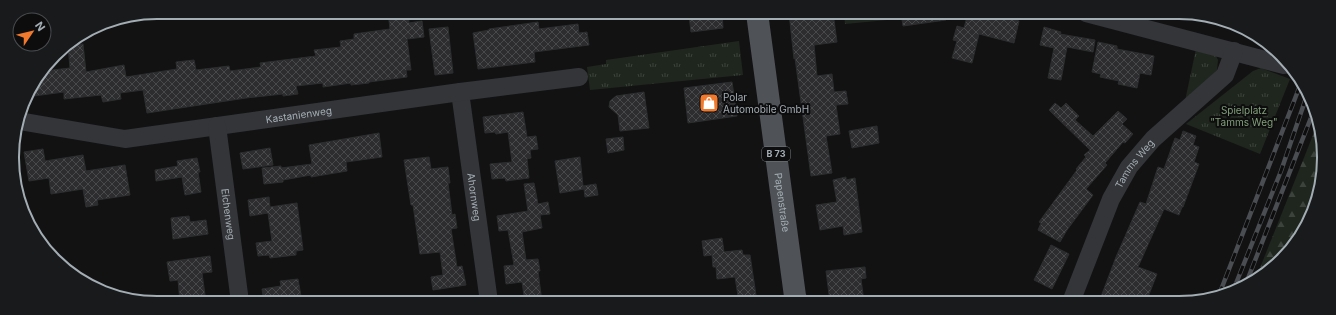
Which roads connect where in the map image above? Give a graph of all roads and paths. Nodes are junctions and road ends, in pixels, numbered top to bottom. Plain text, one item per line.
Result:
1 (759, 19) edge
2 (1109, 19) edge
3 (1234, 51) junction
4 (1283, 66) edge
5 (579, 77) dead end
6 (460, 92) junction
7 (24, 122) edge
8 (217, 126) junction
9 (239, 296) edge
10 (488, 296) edge
11 (795, 296) edge
12 (1074, 296) edge

1 - 11 main road, Papenstraße / B 73
2 - 3 street
3 - 4 street
3 - 12 street, Tamms Weg
5 - 6 street, Kastanienweg
6 - 8 street, Kastanienweg
6 - 10 street, Ahornweg
7 - 8 street, Kastanienweg
8 - 9 street, Eichenweg

